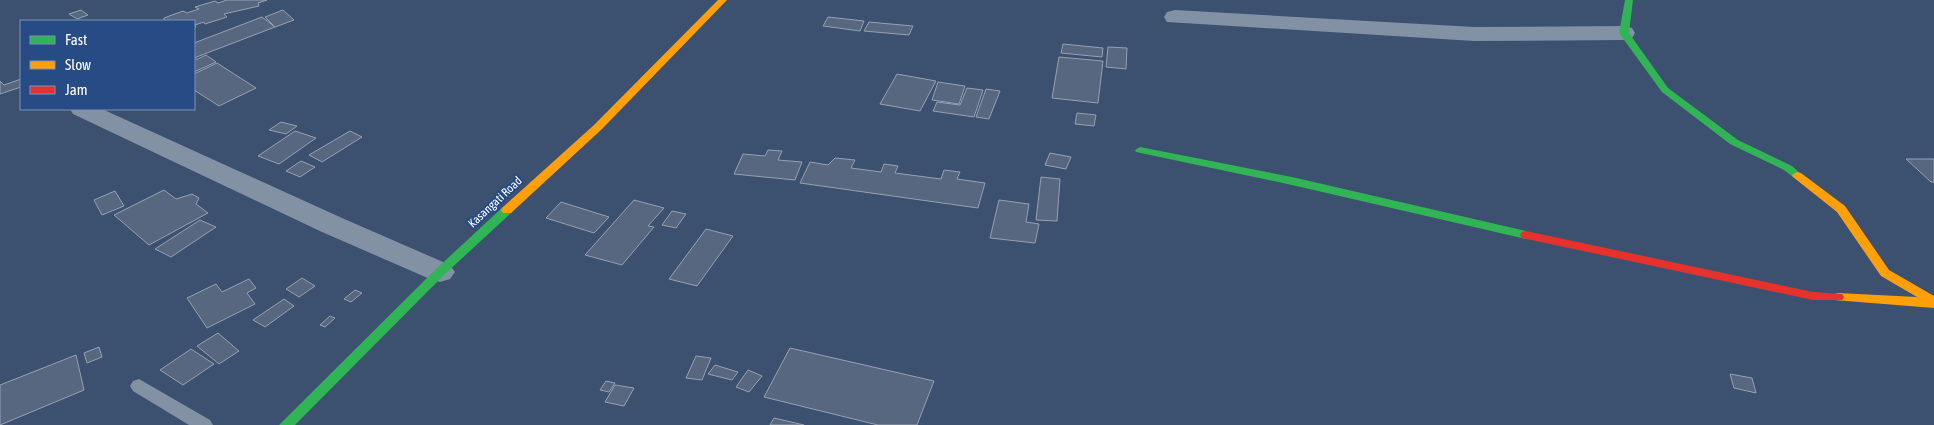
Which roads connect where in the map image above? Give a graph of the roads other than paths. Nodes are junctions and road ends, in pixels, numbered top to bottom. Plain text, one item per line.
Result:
1 (723, 0) edge
2 (1630, 0) edge
3 (1175, 17) dead end
4 (1624, 34) junction
5 (84, 110) edge
6 (1140, 150) dead end
7 (440, 272) junction
8 (1934, 302) edge
9 (139, 386) dead end
10 (204, 425) edge
11 (286, 425) edge

1 - 7 street, Kasangati Road
2 - 4 street
3 - 4 street
4 - 8 street
5 - 7 street
6 - 8 street
7 - 11 street, Kasangati Road
9 - 10 lane

